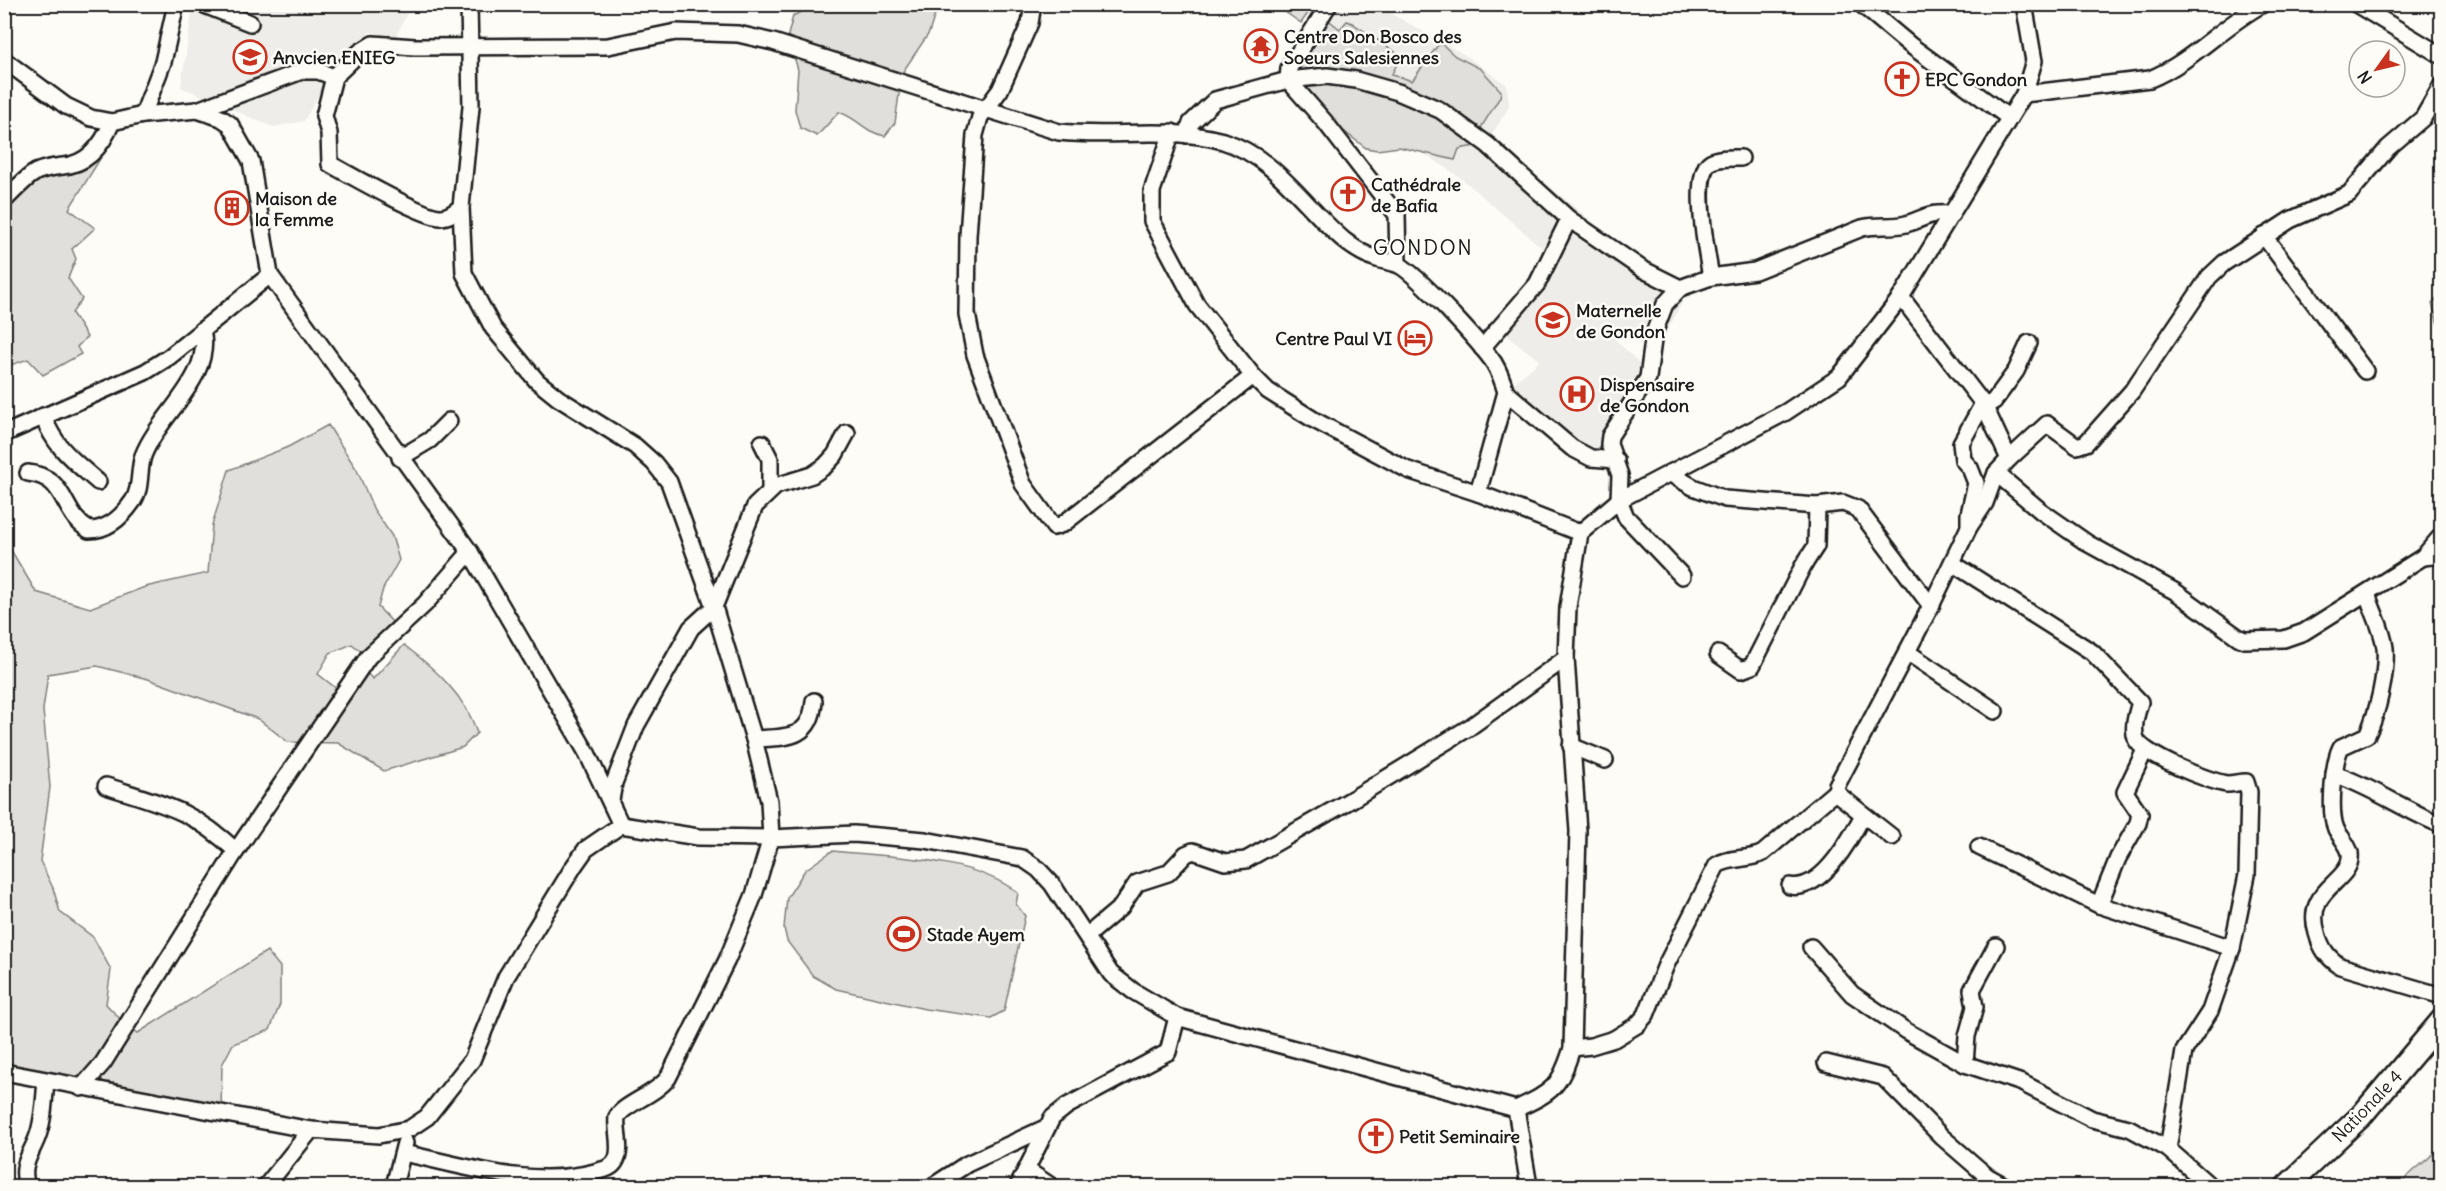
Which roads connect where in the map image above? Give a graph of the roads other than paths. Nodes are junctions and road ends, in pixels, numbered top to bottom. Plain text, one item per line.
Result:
1 (176, 4) edge
2 (202, 4) edge
3 (469, 4) edge
4 (1033, 4) edge
5 (1329, 4) edge
6 (1861, 4) edge
7 (2024, 4) edge
8 (2263, 4) edge
9 (2356, 4) edge
10 (250, 23) dead end
11 (471, 46) junction
12 (2442, 56) edge
13 (4, 60) edge
14 (334, 77) junction
15 (1288, 80) junction
16 (2442, 85) edge
17 (2024, 94) junction
18 (198, 110) junction
19 (984, 110) junction
20 (143, 115) junction
21 (2008, 117) junction
22 (112, 122) junction
23 (1179, 134) junction
24 (1741, 158) dead end
25 (4, 201) edge
26 (461, 207) junction
27 (1952, 214) junction
28 (1569, 219) junction
29 (2264, 236) junction
30 (1398, 264) junction
31 (270, 275) junction
32 (1711, 277) junction
33 (1680, 288) junction
34 (1901, 297) junction
35 (202, 330) junction
36 (2030, 343) dead end
37 (1482, 348) junction
38 (2365, 371) dead end
39 (1252, 376) junction
40 (1506, 393) junction
41 (1984, 405) junction
42 (43, 416) junction
43 (449, 421) dead end
44 (847, 433) dead end
45 (4, 434) edge
46 (762, 443) dead end
47 (400, 458) junction
48 (2009, 459) junction
49 (1616, 460) junction
50 (28, 473) dead end
51 (1669, 473) junction
52 (1996, 473) junction
53 (98, 482) dead end
54 (770, 491) junction
55 (1478, 493) junction
56 (1619, 500) junction
57 (1817, 506) junction
58 (1969, 526) junction
59 (1580, 533) junction
60 (2442, 535) edge
61 (470, 552) junction
62 (2442, 555) edge
63 (2423, 557) junction
64 (1952, 563) junction
65 (1682, 576) dead end
66 (2367, 593) junction
67 (1931, 606) junction
68 (714, 607) junction
69 (1907, 652) junction
70 (1718, 654) dead end
71 (1566, 658) junction
72 (814, 701) dead end
73 (1995, 711) dead end
74 (754, 739) junction
75 (1571, 746) junction
76 (2145, 750) junction
77 (1605, 760) dead end
78 (2334, 774) junction
79 (106, 786) dead end
80 (1836, 791) junction
81 (610, 800) junction
82 (1863, 814) junction
83 (621, 825) junction
84 (2442, 825) edge
85 (1892, 837) dead end
86 (771, 838) junction
87 (1979, 848) dead end
88 (236, 851) junction
89 (1790, 886) dead end
90 (2099, 905) junction
91 (1088, 935) junction
92 (1996, 946) dead end
93 (1811, 947) dead end
94 (2232, 948) junction
95 (2442, 996) edge
96 (1177, 1017) junction
97 (2442, 1020) edge
98 (1572, 1048) junction
99 (1826, 1063) dead end
100 (1965, 1064) junction
101 (4, 1072) edge
102 (46, 1081) junction
103 (81, 1088) junction
104 (1516, 1109) junction
105 (1045, 1128) junction
106 (409, 1129) junction
107 (311, 1130) junction
108 (2168, 1149) junction
109 (403, 1153) junction
110 (1027, 1170) junction
111 (518, 1181) edge
112 (27, 1186) edge
113 (267, 1186) edge
114 (394, 1186) edge
115 (933, 1186) edge
116 (1018, 1186) edge
117 (1051, 1186) edge
118 (1529, 1186) edge
119 (2005, 1186) edge
120 (2210, 1186) edge
121 (2287, 1186) edge

1 - 20 street
2 - 10 street
3 - 11 street
4 - 19 street
5 - 15 street
6 - 21 street
7 - 17 street
8 - 17 street
9 - 12 street
11 - 14 street
11 - 19 street
11 - 26 street
13 - 22 street
14 - 18 street
14 - 26 street
15 - 23 street
15 - 28 street
15 - 30 street
16 - 29 street
17 - 21 street
18 - 20 street
18 - 31 street
19 - 23 street
19 - 39 street
20 - 22 street
21 - 27 street
22 - 25 street
23 - 30 street
23 - 39 street
24 - 32 street
26 - 68 street
27 - 32 street
27 - 34 street
28 - 33 street
28 - 37 street
29 - 38 street
29 - 48 street
30 - 37 street
31 - 35 street
31 - 47 street
32 - 33 street
33 - 49 street
34 - 41 street
34 - 51 street
35 - 42 street
35 - 50 street
36 - 41 street
37 - 40 street
39 - 55 street
40 - 49 street
40 - 55 street
41 - 48 street
41 - 58 street
42 - 45 street
42 - 53 street
43 - 47 street
44 - 54 street
46 - 54 street
47 - 61 street
48 - 52 street
49 - 56 street
51 - 56 street
51 - 57 street
52 - 58 street
52 - 66 street
54 - 68 street
55 - 59 street
56 - 59 street
56 - 65 street
57 - 67 street
57 - 70 street
58 - 64 street
59 - 71 street
60 - 63 street
61 - 81 street
61 - 88 street
62 - 63 street
63 - 66 street
64 - 67 street
64 - 76 street
66 - 78 street
67 - 69 street
68 - 74 street
68 - 81 street
69 - 73 street
69 - 80 street
71 - 75 street
71 - 91 street
72 - 74 street
74 - 86 street
75 - 77 street
75 - 98 street
76 - 90 street
76 - 94 street
78 - 84 street
78 - 95 street
79 - 88 street
80 - 82 street
80 - 98 street
81 - 83 street
82 - 85 street
82 - 89 street
83 - 86 street
83 - 106 street
86 - 91 street
86 - 111 street
87 - 90 street
88 - 103 street
90 - 94 street
91 - 96 street
92 - 100 street
93 - 100 street
94 - 108 street
96 - 104 street
96 - 105 street
97 - 121 highway, Nationale 4
98 - 104 street
99 - 119 street
100 - 108 street
101 - 102 street
102 - 103 street
102 - 112 street
103 - 107 street
104 - 118 street
105 - 110 street
105 - 115 street
106 - 107 street
106 - 109 street
107 - 113 street
108 - 120 street
109 - 111 street
109 - 114 street
110 - 116 street
110 - 117 street

